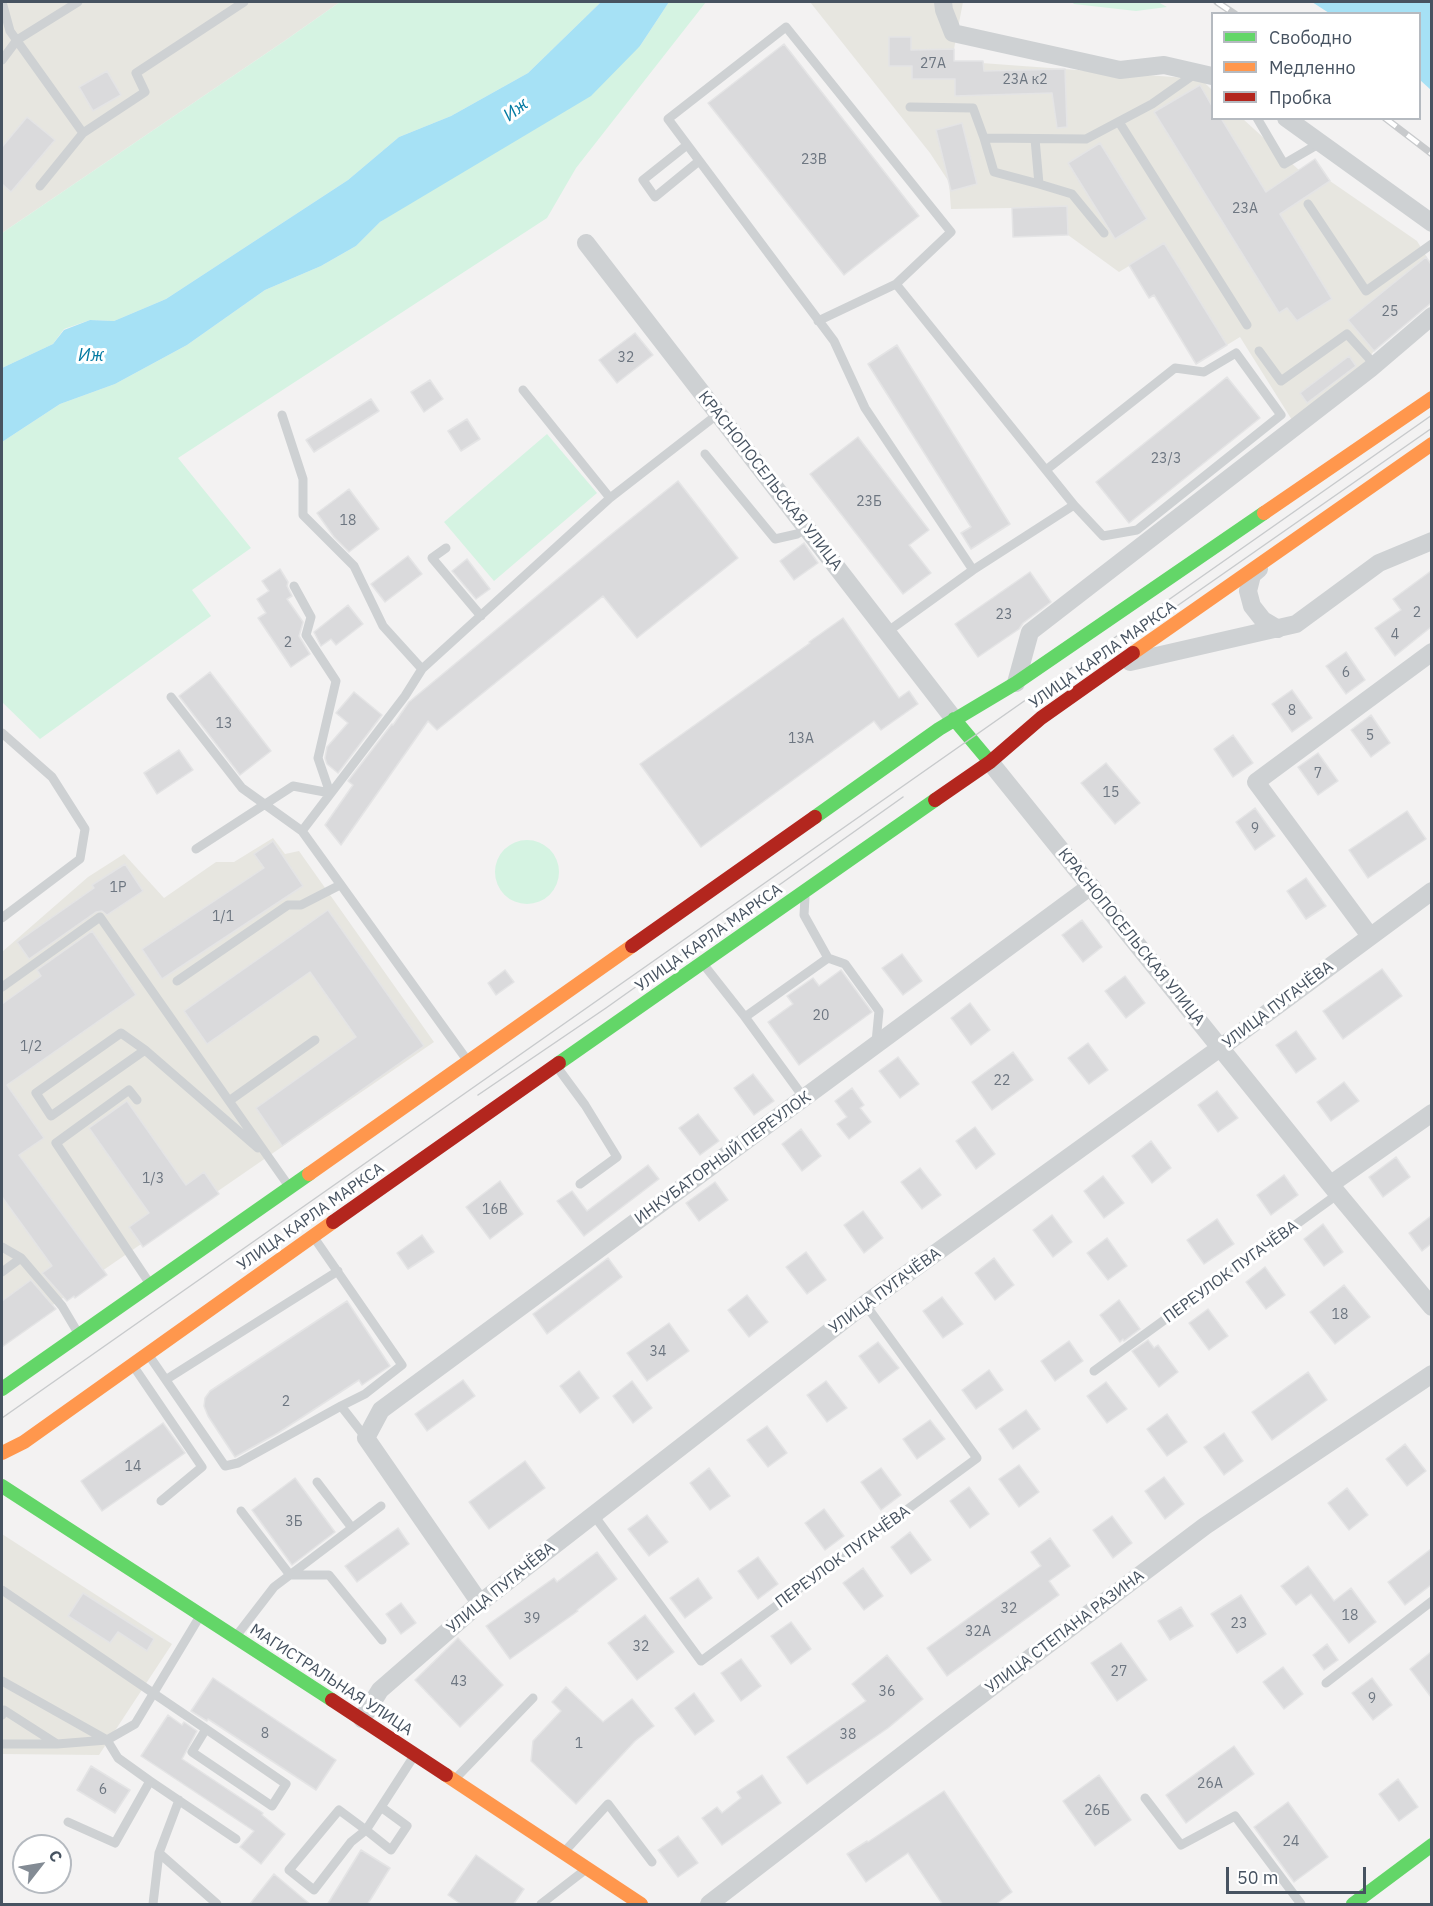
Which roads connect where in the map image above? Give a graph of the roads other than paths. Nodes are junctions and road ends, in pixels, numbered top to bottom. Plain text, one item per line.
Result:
1 (2, 2) edge
2 (78, 2) edge
3 (244, 2) edge
4 (943, 2) edge
5 (17, 40) junction
6 (2, 60) edge
7 (1204, 74) edge
8 (909, 107) dead end
9 (1258, 120) edge
10 (1289, 120) edge
11 (1119, 122) junction
12 (82, 133) junction
13 (984, 138) junction
14 (1035, 139) junction
15 (1320, 143) junction
16 (687, 144) junction
17 (699, 161) junction
18 (1039, 184) junction
19 (40, 186) dead end
20 (1308, 204) dead end
21 (1431, 223) edge
22 (1104, 233) dead end
23 (586, 243) dead end
24 (1431, 244) edge
25 (896, 284) junction
26 (1431, 316) edge
27 (819, 321) junction
28 (1247, 325) dead end
29 (1259, 351) dead end
30 (1372, 367) junction
31 (523, 390) dead end
32 (1431, 398) edge
33 (718, 414) junction
34 (282, 415) dead end
35 (1431, 444) edge
36 (705, 454) dead end
37 (1046, 470) junction
38 (610, 498) junction
39 (1074, 506) junction
40 (806, 528) junction
41 (1431, 541) edge
42 (446, 548) dead end
43 (1272, 556) junction
44 (973, 570) junction
45 (294, 586) dead end
46 (481, 616) junction
47 (1278, 629) junction
48 (887, 632) junction
49 (1431, 652) edge
50 (1116, 665) junction
51 (422, 669) junction
52 (1016, 683) junction
53 (171, 697) dead end
54 (954, 720) junction
55 (2, 733) edge
56 (990, 762) junction
57 (330, 794) junction
58 (265, 805) junction
59 (302, 831) junction
60 (196, 849) dead end
61 (340, 885) junction
62 (1091, 886) junction
63 (805, 891) junction
64 (1431, 891) edge
65 (2, 918) edge
66 (1370, 936) junction
67 (828, 958) junction
68 (703, 963) junction
69 (177, 981) dead end
70 (2, 987) edge
71 (745, 1017) junction
72 (315, 1040) dead end
73 (876, 1045) junction
74 (1220, 1048) junction
75 (145, 1050) junction
76 (468, 1061) junction
77 (555, 1065) junction
78 (804, 1098) junction
79 (137, 1100) dead end
80 (229, 1101) junction
81 (1431, 1113) edge
82 (269, 1157) junction
83 (580, 1184) dead end
84 (290, 1187) junction
85 (1334, 1189) junction
86 (313, 1237) junction
87 (2, 1247) edge
88 (21, 1258) junction
89 (338, 1271) junction
90 (2, 1272) edge
91 (151, 1286) junction
92 (865, 1304) junction
93 (1431, 1307) edge
94 (79, 1335) junction
95 (147, 1353) junction
96 (132, 1365) junction
97 (1094, 1371) dead end
98 (1431, 1374) edge
99 (166, 1380) junction
100 (2, 1389) edge
101 (341, 1406) junction
102 (366, 1438) junction
103 (2, 1453) edge
104 (318, 1482) dead end
105 (2, 1486) edge
106 (161, 1500) dead end
107 (381, 1506) dead end
108 (241, 1511) dead end
109 (593, 1514) junction
110 (352, 1528) junction
111 (290, 1575) junction
112 (2, 1590) edge
113 (1431, 1601) edge
114 (480, 1603) junction
115 (201, 1614) junction
116 (236, 1637) junction
117 (382, 1640) dead end
118 (2, 1681) edge
119 (1326, 1683) dead end
120 (153, 1693) junction
121 (533, 1698) dead end
122 (2, 1715) edge
123 (362, 1719) junction
124 (206, 1729) junction
125 (107, 1740) junction
126 (2, 1744) edge
127 (57, 1744) junction
128 (415, 1754) junction
129 (454, 1780) junction
130 (150, 1781) junction
131 (1145, 1798) dead end
132 (179, 1800) junction
133 (381, 1807) junction
134 (68, 1822) dead end
135 (366, 1830) junction
136 (236, 1839) dead end
137 (1431, 1845) edge
138 (159, 1853) junction
139 (563, 1853) junction
140 (652, 1862) dead end
141 (587, 1868) junction
142 (153, 1905) edge
143 (217, 1905) edge
144 (541, 1905) edge
145 (641, 1905) edge
146 (708, 1905) edge
147 (1301, 1905) edge
148 (1353, 1905) edge

1 - 5 lane
2 - 5 lane
3 - 12 lane
4 - 7 street
5 - 6 lane
5 - 12 lane
7 - 11 lane
8 - 13 lane
9 - 15 lane
10 - 15 street
11 - 14 lane
11 - 28 lane
12 - 19 lane
13 - 14 lane
13 - 18 lane
14 - 18 lane
15 - 21 street
16 - 17 lane
16 - 17 lane
16 - 25 lane
17 - 27 lane
18 - 22 lane
20 - 24 lane
23 - 33 street, КРАСНОПОСЕЛЬСКАЯ УЛИЦА
25 - 27 lane
25 - 37 lane
26 - 30 street
27 - 44 lane
29 - 30 lane
30 - 52 street
31 - 38 lane
32 - 52 main road, УЛИЦА КАРЛА МАРКСА
33 - 38 lane
33 - 40 street, КРАСНОПОСЕЛЬСКАЯ УЛИЦА
34 - 51 lane
35 - 43 main road, УЛИЦА КАРЛА МАРКСА
36 - 40 lane
37 - 39 lane
37 - 39 lane
38 - 46 lane
39 - 44 lane
40 - 48 street, КРАСНОПОСЕЛЬСКАЯ УЛИЦА
41 - 47 street
42 - 46 lane
43 - 47 street
43 - 50 main road, УЛИЦА КАРЛА МАРКСА
44 - 48 lane
45 - 57 lane
46 - 51 lane
47 - 50 street
48 - 54 street, КРАСНОПОСЕЛЬСКАЯ УЛИЦА
49 - 66 street
50 - 56 main road, УЛИЦА КАРЛА МАРКСА
51 - 57 lane
52 - 54 main road, УЛИЦА КАРЛА МАРКСА
53 - 58 lane
54 - 56 main road
54 - 76 main road, УЛИЦА КАРЛА МАРКСА
55 - 65 lane
56 - 62 street, КРАСНОПОСЕЛЬСКАЯ УЛИЦА
56 - 63 main road, УЛИЦА КАРЛА МАРКСА
57 - 58 lane
57 - 59 lane
58 - 59 lane
58 - 60 lane
59 - 61 lane
61 - 69 lane
61 - 76 lane
62 - 73 street, ИНКУБАТОРНЫЙ ПЕРЕУЛОК
62 - 74 street, КРАСНОПОСЕЛЬСКАЯ УЛИЦА
63 - 67 lane
63 - 68 main road, УЛИЦА КАРЛА МАРКСА
64 - 66 street, УЛИЦА ПУГАЧЁВА
66 - 74 street, УЛИЦА ПУГАЧЁВА
67 - 71 lane
67 - 73 lane
68 - 71 lane
68 - 77 main road, УЛИЦА КАРЛА МАРКСА
70 - 80 lane
71 - 78 lane
72 - 80 lane
73 - 78 street, ИНКУБАТОРНЫЙ ПЕРЕУЛОК
74 - 85 street, КРАСНОПОСЕЛЬСКАЯ УЛИЦА
74 - 92 street, УЛИЦА ПУГАЧЁВА
75 - 75 lane
75 - 82 lane
76 - 84 main road, УЛИЦА КАРЛА МАРКСА
77 - 83 lane
77 - 86 main road, УЛИЦА КАРЛА МАРКСА
78 - 102 street, ИНКУБАТОРНЫЙ ПЕРЕУЛОК
79 - 91 lane
80 - 82 lane
81 - 85 street, ПЕРЕУЛОК ПУГАЧЁВА
82 - 84 lane
84 - 91 main road, УЛИЦА КАРЛА МАРКСА
85 - 93 street, КРАСНОПОСЕЛЬСКАЯ УЛИЦА
85 - 97 lane, ПЕРЕУЛОК ПУГАЧЁВА
86 - 89 lane
86 - 95 main road, УЛИЦА КАРЛА МАРКСА
87 - 88 lane
88 - 90 lane
88 - 94 lane
89 - 99 lane
89 - 101 lane
91 - 94 main road, УЛИЦА КАРЛА МАРКСА
92 - 109 street, УЛИЦА ПУГАЧЁВА
92 - 109 lane, ПЕРЕУЛОК ПУГАЧЁВА
94 - 100 main road, УЛИЦА КАРЛА МАРКСА
95 - 96 main road, УЛИЦА КАРЛА МАРКСА
95 - 99 lane
96 - 103 main road, УЛИЦА КАРЛА МАРКСА
96 - 106 lane
98 - 146 street, УЛИЦА СТЕПАНА РАЗИНА
99 - 101 lane
101 - 102 lane
102 - 114 street
104 - 110 lane
105 - 115 main road, МАГИСТРАЛЬНАЯ УЛИЦА
107 - 110 lane
108 - 111 lane
109 - 114 street, УЛИЦА ПУГАЧЁВА
110 - 111 lane
111 - 116 lane
111 - 117 lane
112 - 120 lane
113 - 119 lane
114 - 123 street, УЛИЦА ПУГАЧЁВА
115 - 116 main road, МАГИСТРАЛЬНАЯ УЛИЦА
115 - 120 lane
116 - 123 main road, МАГИСТРАЛЬНАЯ УЛИЦА
118 - 125 lane
120 - 124 lane
120 - 125 lane
121 - 129 lane
122 - 127 lane
123 - 128 main road, МАГИСТРАЛЬНАЯ УЛИЦА
124 - 124 lane
125 - 127 lane
125 - 130 lane
126 - 127 lane
128 - 129 main road, МАГИСТРАЛЬНАЯ УЛИЦА
128 - 133 lane
129 - 139 main road, МАГИСТРАЛЬНАЯ УЛИЦА
130 - 132 lane
130 - 134 lane
131 - 147 lane
132 - 136 lane
132 - 138 lane
133 - 135 lane
133 - 135 lane
135 - 135 lane
137 - 148 main road
138 - 142 lane
138 - 143 lane
139 - 140 lane
139 - 141 main road, МАГИСТРАЛЬНАЯ УЛИЦА
141 - 144 lane
141 - 145 main road, МАГИСТРАЛЬНАЯ УЛИЦА

